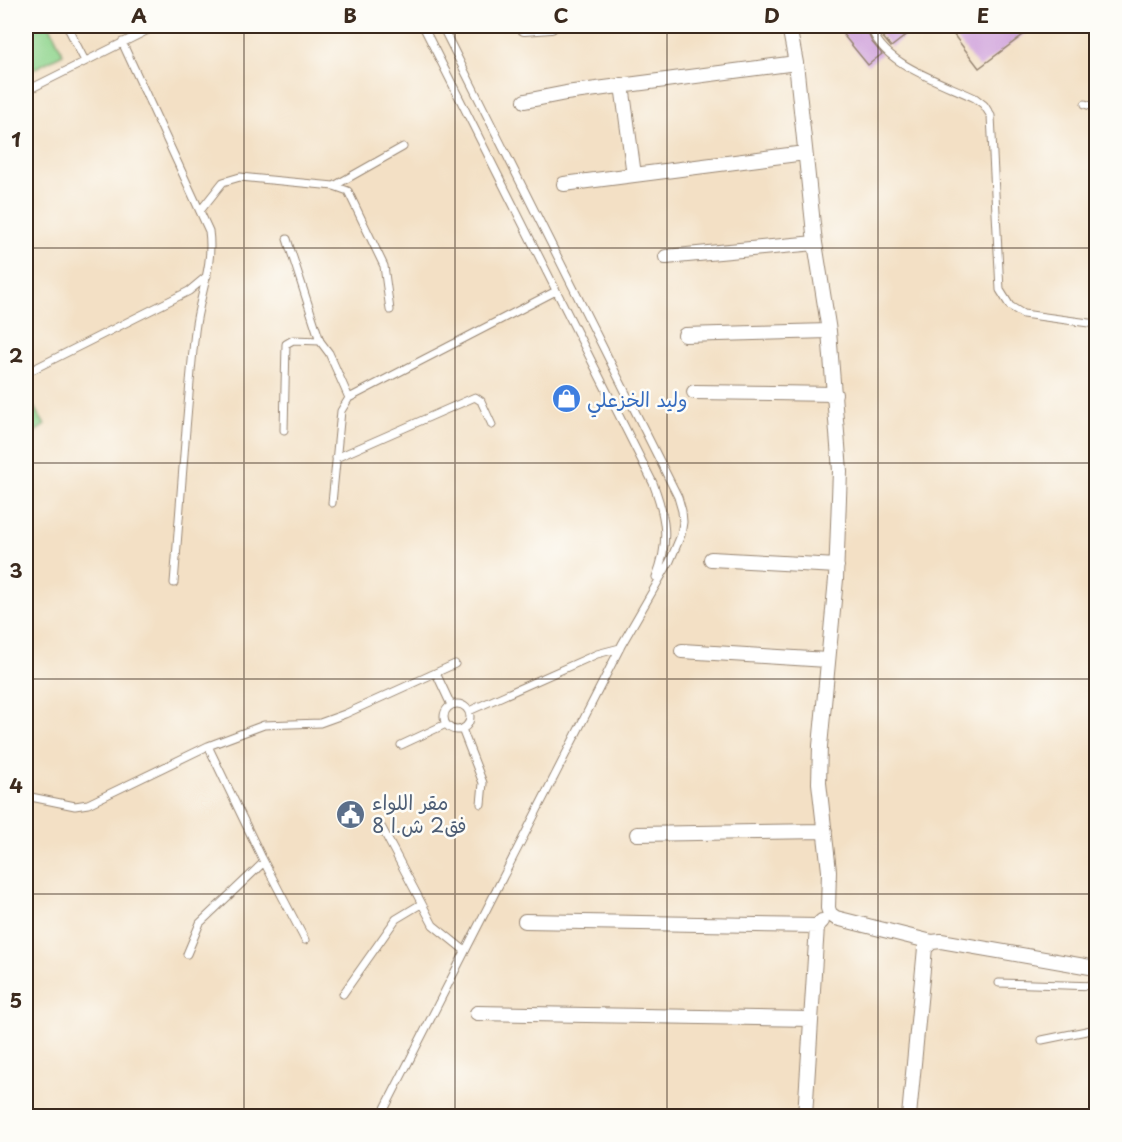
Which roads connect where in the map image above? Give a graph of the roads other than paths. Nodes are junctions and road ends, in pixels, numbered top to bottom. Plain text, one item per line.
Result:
1 (67, 26) edge
2 (156, 26) edge
3 (423, 26) edge
4 (442, 26) edge
5 (551, 26) edge
6 (789, 26) edge
7 (870, 26) edge
8 (524, 28) dead end
9 (122, 42) junction
10 (85, 61) junction
11 (796, 63) junction
12 (622, 85) junction
13 (26, 91) edge
14 (525, 101) dead end
15 (1085, 104) dead end
16 (1096, 108) edge
17 (403, 147) dead end
18 (805, 153) junction
19 (634, 175) junction
20 (564, 184) dead end
21 (334, 186) junction
22 (200, 211) junction
23 (287, 239) dead end
24 (815, 243) junction
25 (666, 257) dead end
26 (207, 276) junction
27 (556, 291) junction
28 (390, 310) dead end
29 (1096, 324) edge
30 (829, 331) junction
31 (685, 335) dead end
32 (320, 340) junction
33 (26, 373) edge
34 (694, 392) dead end
35 (835, 394) junction
36 (349, 398) junction
37 (492, 425) dead end
38 (284, 430) dead end
39 (336, 458) junction
40 (332, 503) dead end
41 (711, 559) dead end
42 (837, 566) junction
43 (174, 584) dead end
44 (650, 593) junction
45 (620, 648) junction
46 (682, 651) dead end
47 (827, 660) junction
48 (455, 664) dead end
49 (436, 672) junction
50 (452, 705) junction
51 (469, 711) junction
52 (446, 724) junction
53 (462, 729) junction
54 (401, 745) dead end
55 (208, 746) junction
56 (26, 796) edge
57 (481, 804) dead end
58 (382, 828) dead end
59 (825, 831) junction
60 (637, 834) dead end
61 (264, 862) junction
62 (421, 904) junction
63 (830, 914) junction
64 (525, 921) dead end
65 (817, 926) junction
66 (304, 940) dead end
67 (932, 942) junction
68 (464, 950) junction
69 (187, 954) dead end
70 (1096, 968) edge
71 (999, 983) dead end
72 (1096, 986) edge
73 (343, 994) dead end
74 (477, 1014) dead end
75 (811, 1019) junction
76 (1096, 1029) edge
77 (1042, 1040) dead end
78 (381, 1116) edge
79 (805, 1116) edge
80 (909, 1116) edge

1 - 10 lane
2 - 9 lane
3 - 27 lane
4 - 44 lane
5 - 8 street
6 - 11 street
7 - 29 lane
9 - 10 lane
9 - 22 lane
10 - 13 lane
11 - 12 street
11 - 18 street
12 - 14 street
12 - 19 street
15 - 16 lane
17 - 21 lane
18 - 19 street
18 - 24 street
19 - 20 street
21 - 22 lane
21 - 28 lane
22 - 26 lane
23 - 32 lane
24 - 25 street
24 - 30 street
26 - 33 lane
26 - 43 lane
27 - 36 lane
27 - 44 lane
30 - 31 street
30 - 35 street
32 - 36 lane
32 - 38 lane
34 - 35 street
35 - 42 street
36 - 39 lane
37 - 39 lane
39 - 40 lane
41 - 42 street
42 - 47 street
44 - 45 lane
45 - 51 lane
45 - 68 lane
46 - 47 street
47 - 59 street
48 - 49 lane
49 - 50 lane
49 - 55 lane
50 - 51 lane
50 - 52 lane
51 - 53 lane
52 - 53 lane
52 - 54 lane
53 - 57 lane
55 - 56 lane
55 - 61 lane
58 - 62 lane
59 - 60 street
59 - 63 street
61 - 66 lane
61 - 69 lane
62 - 68 lane
62 - 73 lane
63 - 65 street
63 - 67 street
64 - 65 street
65 - 75 street
67 - 70 street
67 - 80 street
68 - 78 lane
71 - 72 lane
74 - 75 street
75 - 79 street
76 - 77 lane

